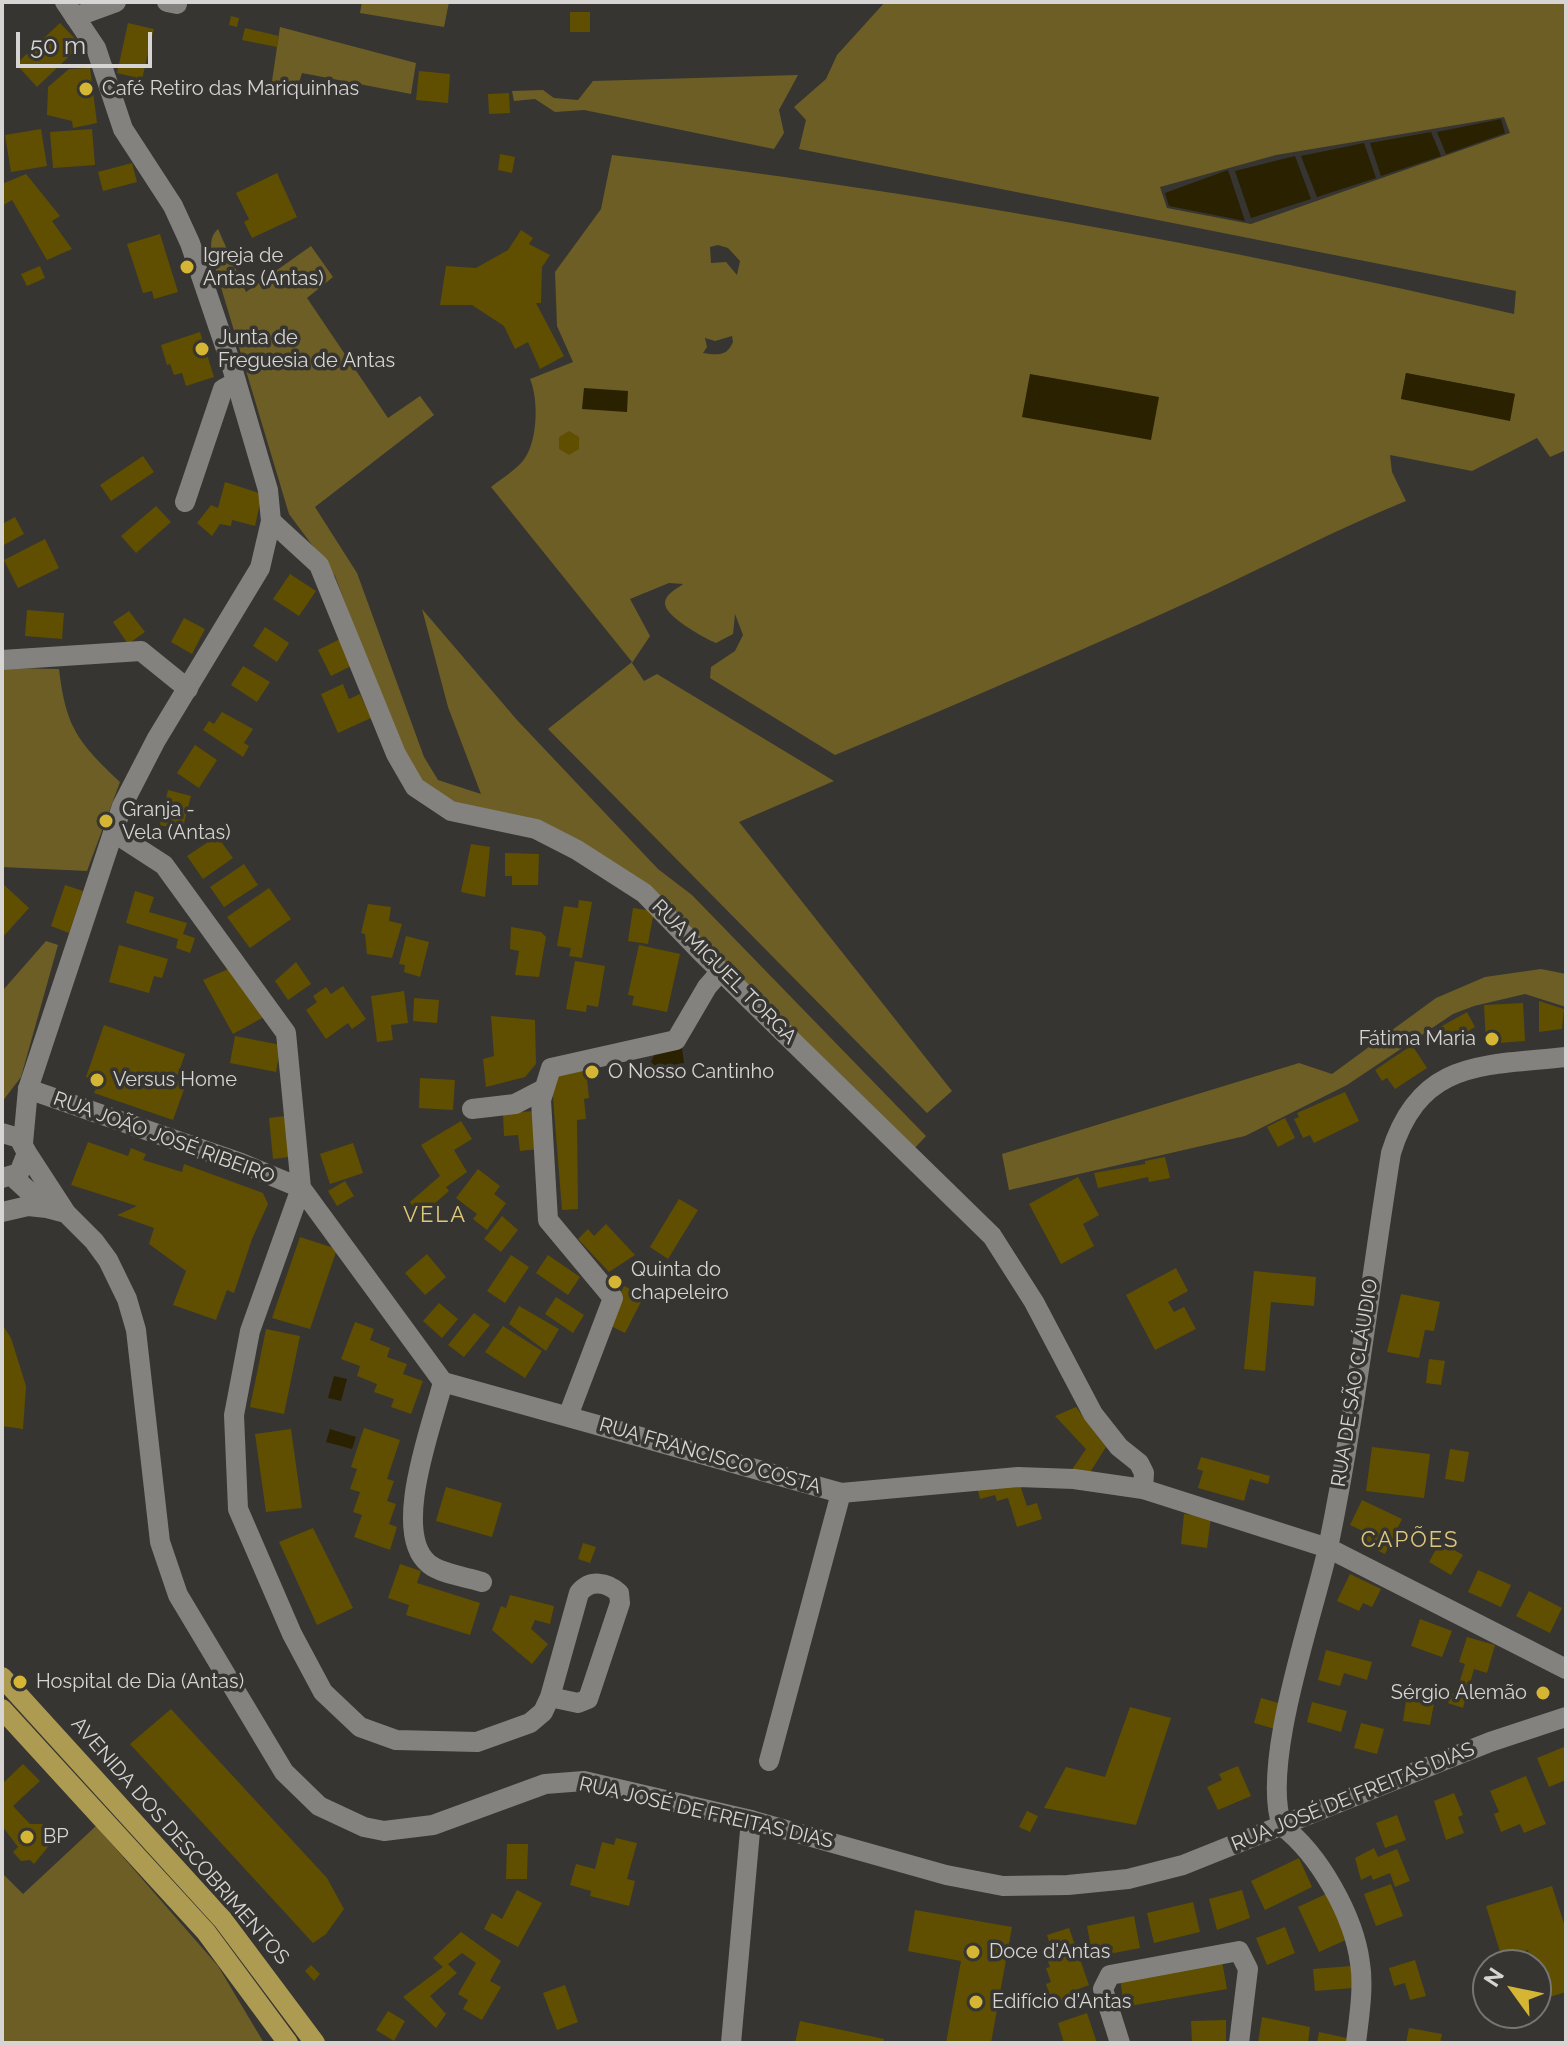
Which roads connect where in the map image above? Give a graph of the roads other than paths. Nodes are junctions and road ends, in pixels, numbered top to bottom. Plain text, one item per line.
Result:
1 (116, 2) edge
2 (70, 9) edge
3 (236, 382) junction
4 (185, 502) dead end
5 (271, 521) junction
6 (2, 660) edge
7 (188, 689) junction
8 (113, 832) junction
9 (721, 971) junction
10 (1566, 1057) edge
11 (28, 1089) junction
12 (544, 1089) junction
13 (472, 1109) dead end
14 (2, 1130) edge
15 (25, 1148) junction
16 (5, 1179) edge
17 (301, 1188) junction
18 (57, 1211) junction
19 (2, 1212) edge
20 (443, 1382) junction
21 (568, 1416) junction
22 (1143, 1489) junction
23 (841, 1493) junction
24 (1328, 1548) junction
25 (482, 1582) dead end
26 (1566, 1669) edge
27 (2, 1677) edge
28 (550, 1697) junction
29 (2, 1709) edge
30 (1566, 1717) edge
31 (769, 1761) dead end
32 (751, 1820) junction
33 (1282, 1826) junction
34 (288, 2043) edge
35 (315, 2043) edge
36 (731, 2043) edge
37 (1120, 2043) edge
38 (1239, 2043) edge
39 (1356, 2043) edge

1 - 2 street
2 - 3 street
3 - 4 street
3 - 5 street
5 - 7 street
5 - 9 street, RUA MIGUEL TORGA
6 - 7 street
7 - 8 street
8 - 11 street
8 - 17 street
9 - 12 street
9 - 22 street, RUA MIGUEL TORGA
10 - 24 street, RUA DE SÃO CLÁUDIO
11 - 14 street
11 - 15 street
11 - 17 street, RUA JOÃO JOSÉ RIBEIRO
12 - 13 street
12 - 21 street
14 - 15 street
15 - 16 street
15 - 18 street, RUA JOSÉ DE FREITAS DIAS
16 - 18 street
17 - 20 street
17 - 28 street
18 - 19 street
18 - 32 street, RUA JOSÉ DE FREITAS DIAS
20 - 21 street, RUA FRANCISCO COSTA
20 - 25 street
21 - 23 street, RUA FRANCISCO COSTA
22 - 23 street, RUA FRANCISCO COSTA
22 - 24 street, RUA FRANCISCO COSTA
23 - 31 street
24 - 26 street, RUA FRANCISCO COSTA
24 - 33 street, RUA DE SÃO CLÁUDIO
27 - 35 main road, AVENIDA DOS DESCOBRIMENTOS
28 - 28 street
29 - 34 main road, AVENIDA DOS DESCOBRIMENTOS
30 - 33 street, RUA JOSÉ DE FREITAS DIAS
32 - 33 street, RUA JOSÉ DE FREITAS DIAS
32 - 36 street
33 - 39 street
37 - 38 street

